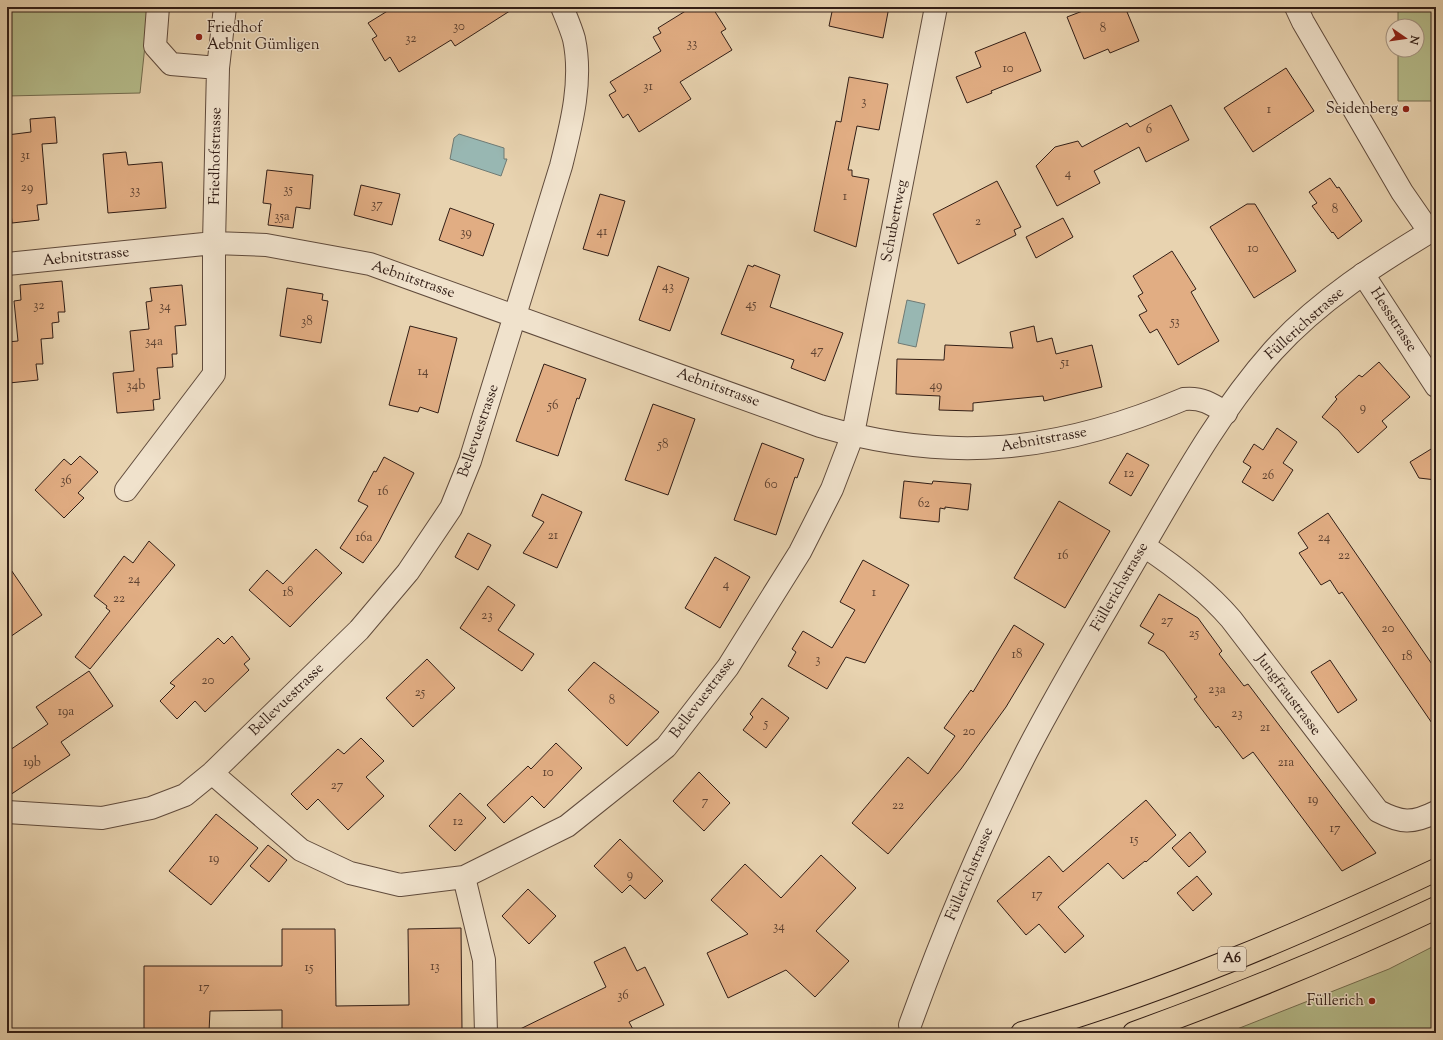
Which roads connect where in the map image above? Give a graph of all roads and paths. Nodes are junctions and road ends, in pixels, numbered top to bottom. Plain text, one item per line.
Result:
1 (158, 7) edge
2 (224, 7) edge
3 (562, 7) edge
4 (936, 7) edge
5 (1296, 7) edge
6 (218, 68) junction
7 (1433, 230) edge
8 (214, 244) junction
9 (7, 264) edge
10 (1363, 274) junction
11 (516, 316) junction
12 (1436, 386) edge
13 (1226, 413) junction
14 (853, 434) junction
15 (126, 490) dead end
16 (1144, 546) junction
17 (212, 773) junction
18 (7, 812) edge
19 (1436, 812) edge
20 (1436, 870) edge
21 (464, 878) junction
22 (1436, 908) edge
23 (910, 1025) dead end
24 (486, 1033) edge
25 (1022, 1033) edge
26 (1134, 1033) edge

1 - 6 street
2 - 6 street, Friedhofstrasse
3 - 11 street, Bellevuestrasse
4 - 14 street, Schubertweg
5 - 7 street
6 - 8 street, Friedhofstrasse
7 - 10 street, Füllerichstrasse
8 - 9 street, Aebnitstrasse
8 - 11 street, Aebnitstrasse
8 - 15 street
10 - 12 street, Hessstrasse
10 - 13 street, Füllerichstrasse
11 - 14 street, Aebnitstrasse
11 - 17 street, Bellevuestrasse
13 - 14 street, Aebnitstrasse
13 - 16 street, Füllerichstrasse
14 - 21 street, Bellevuestrasse
16 - 19 street, Jungfraustrasse
16 - 23 street, Füllerichstrasse
17 - 18 street, Bellevuestrasse
17 - 21 street, Bellevuestrasse
20 - 25 highway, A6
21 - 24 street
22 - 26 highway, A6

